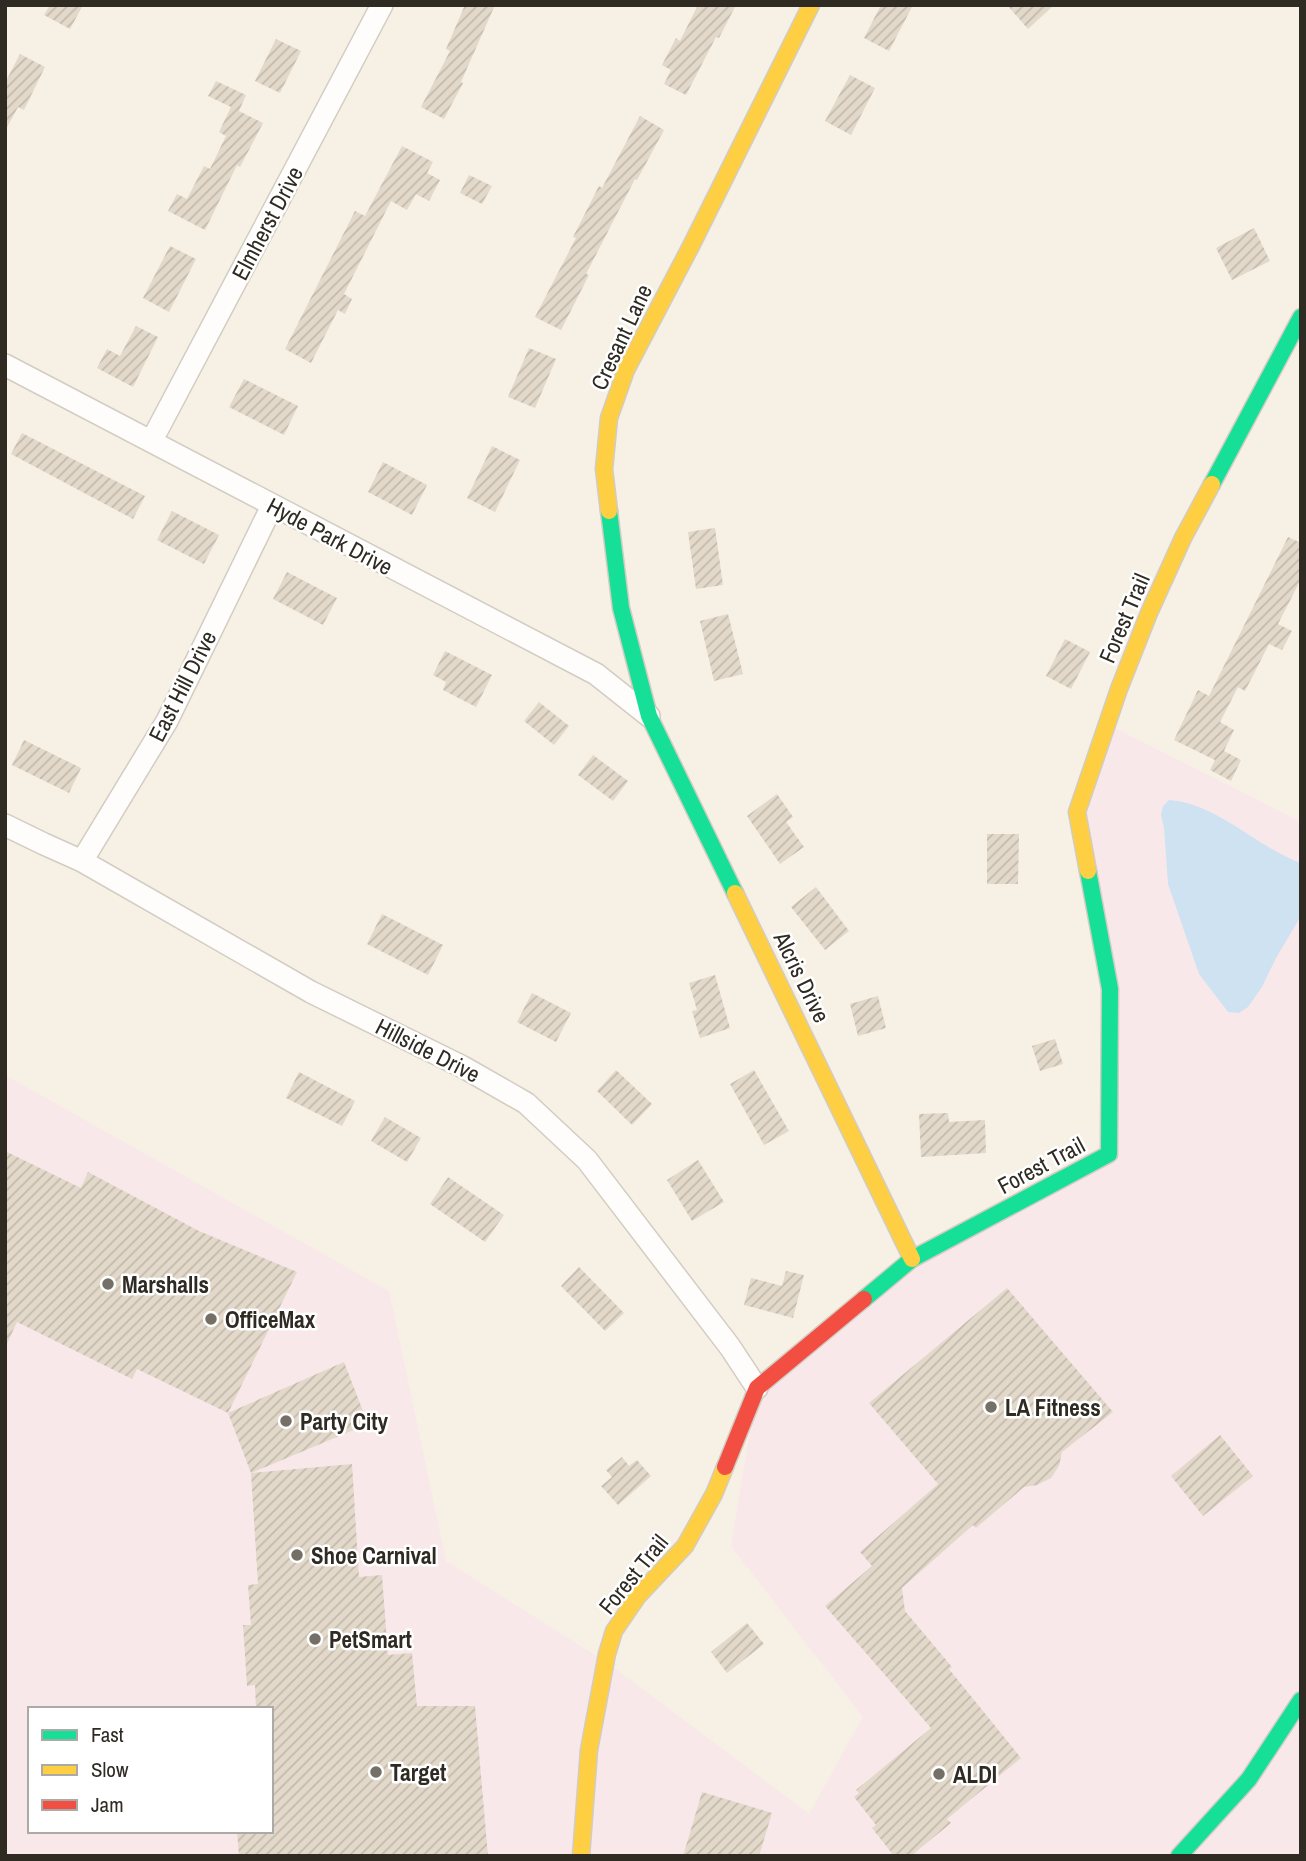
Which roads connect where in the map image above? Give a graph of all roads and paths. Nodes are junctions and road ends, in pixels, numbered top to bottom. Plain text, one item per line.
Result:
1 (382, 5) edge
2 (811, 5) edge
3 (1301, 317) edge
4 (5, 365) edge
5 (152, 440) junction
6 (272, 506) junction
7 (649, 716) junction
8 (5, 825) edge
9 (82, 861) junction
10 (912, 1259) junction
11 (757, 1388) junction
12 (1301, 1700) edge
13 (581, 1856) edge
14 (1179, 1856) edge

1 - 5 street, Elmherst Drive
2 - 7 street, Cresant Lane
3 - 10 street, Forest Trail
4 - 5 street, Hyde Park Drive
5 - 6 street, Hyde Park Drive
6 - 7 street, Hyde Park Drive
6 - 9 street, East Hill Drive
7 - 10 street, Alcris Drive
8 - 9 street, Hillside Drive
9 - 11 street, Hillside Drive
10 - 11 street, Forest Trail
11 - 13 street, Forest Trail
12 - 14 street

